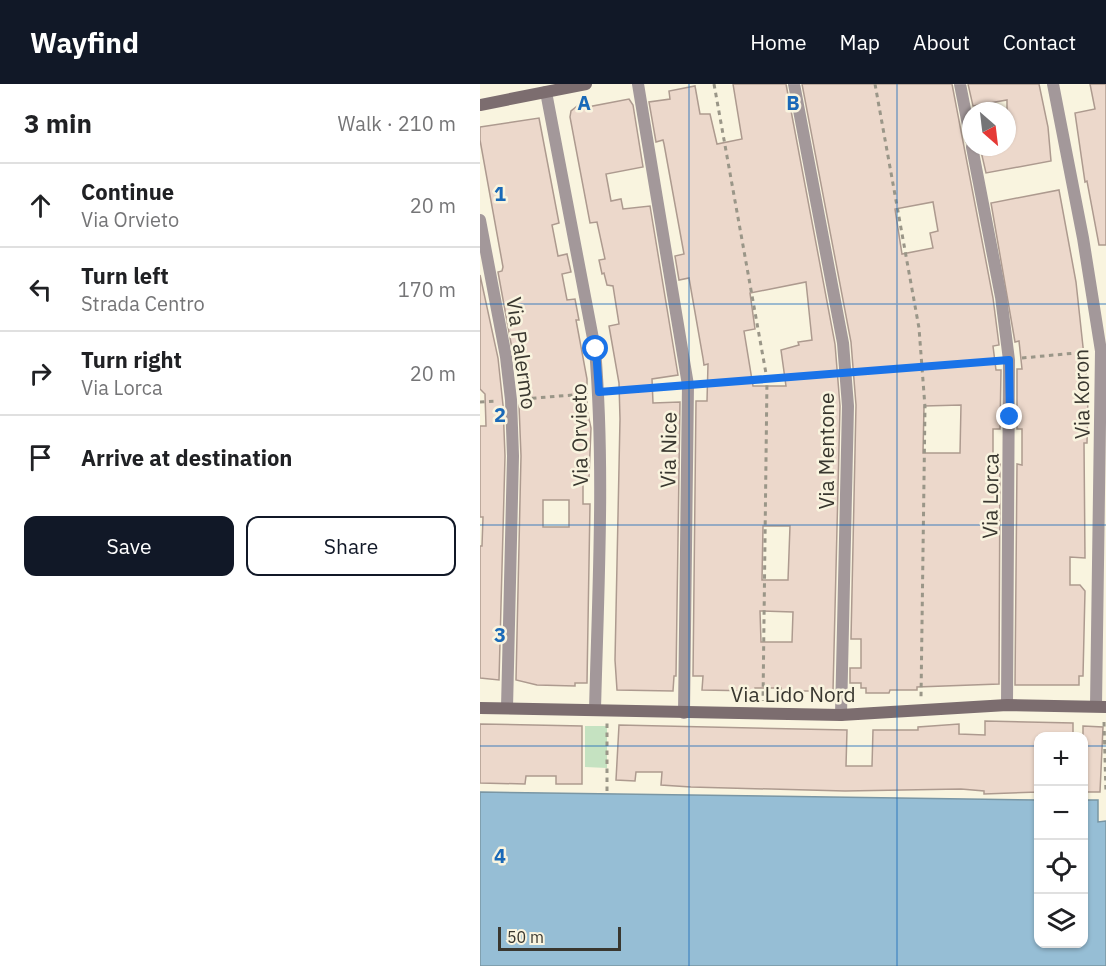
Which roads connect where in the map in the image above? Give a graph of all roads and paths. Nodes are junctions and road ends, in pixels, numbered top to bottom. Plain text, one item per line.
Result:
1 (586, 84) edge
2 (638, 84) edge
3 (714, 84) edge
4 (794, 84) edge
5 (874, 84) edge
6 (960, 84) edge
7 (1053, 84) edge
8 (546, 92) junction
9 (964, 102) edge
10 (480, 105) edge
11 (974, 156) edge
12 (480, 220) edge
13 (1103, 350) edge
14 (1009, 360) junction
15 (923, 366) junction
16 (846, 372) junction
17 (767, 379) junction
18 (688, 385) junction
19 (599, 392) junction
20 (511, 400) junction
21 (480, 402) edge
22 (1007, 705) junction
23 (1101, 707) edge
24 (480, 708) edge
25 (507, 708) junction
26 (602, 711) junction
27 (921, 711) junction
28 (684, 713) junction
29 (763, 715) junction
30 (841, 715) junction
31 (1104, 722) dead end
32 (606, 791) dead end
33 (1106, 793) edge

1 - 8 street
2 - 18 street, Via Nice
3 - 17 path
4 - 16 street, Via Mentone
5 - 15 path
6 - 9 street
7 - 13 street, Via Koron
8 - 10 street
8 - 19 street, Via Orvieto
11 - 14 street, Via Lorca
12 - 20 street, Via Palermo
13 - 14 path
13 - 23 street, Via Koron
14 - 15 path
14 - 22 street, Via Lorca
15 - 16 path
15 - 27 path
16 - 17 path
16 - 30 street, Via Mentone
17 - 18 path
17 - 29 path
18 - 19 path
18 - 28 street, Via Nice
19 - 20 path
19 - 26 street, Via Orvieto
20 - 21 path
20 - 25 street, Via Palermo
22 - 23 street, Via Lido Nord
22 - 27 street, Via Lido Nord
24 - 25 street, Via Lido Nord
25 - 26 street, Via Lido Nord
26 - 28 street, Via Lido Nord
26 - 32 path
27 - 30 street, Via Lido Nord
28 - 29 street, Via Lido Nord
29 - 30 street, Via Lido Nord
31 - 33 path

